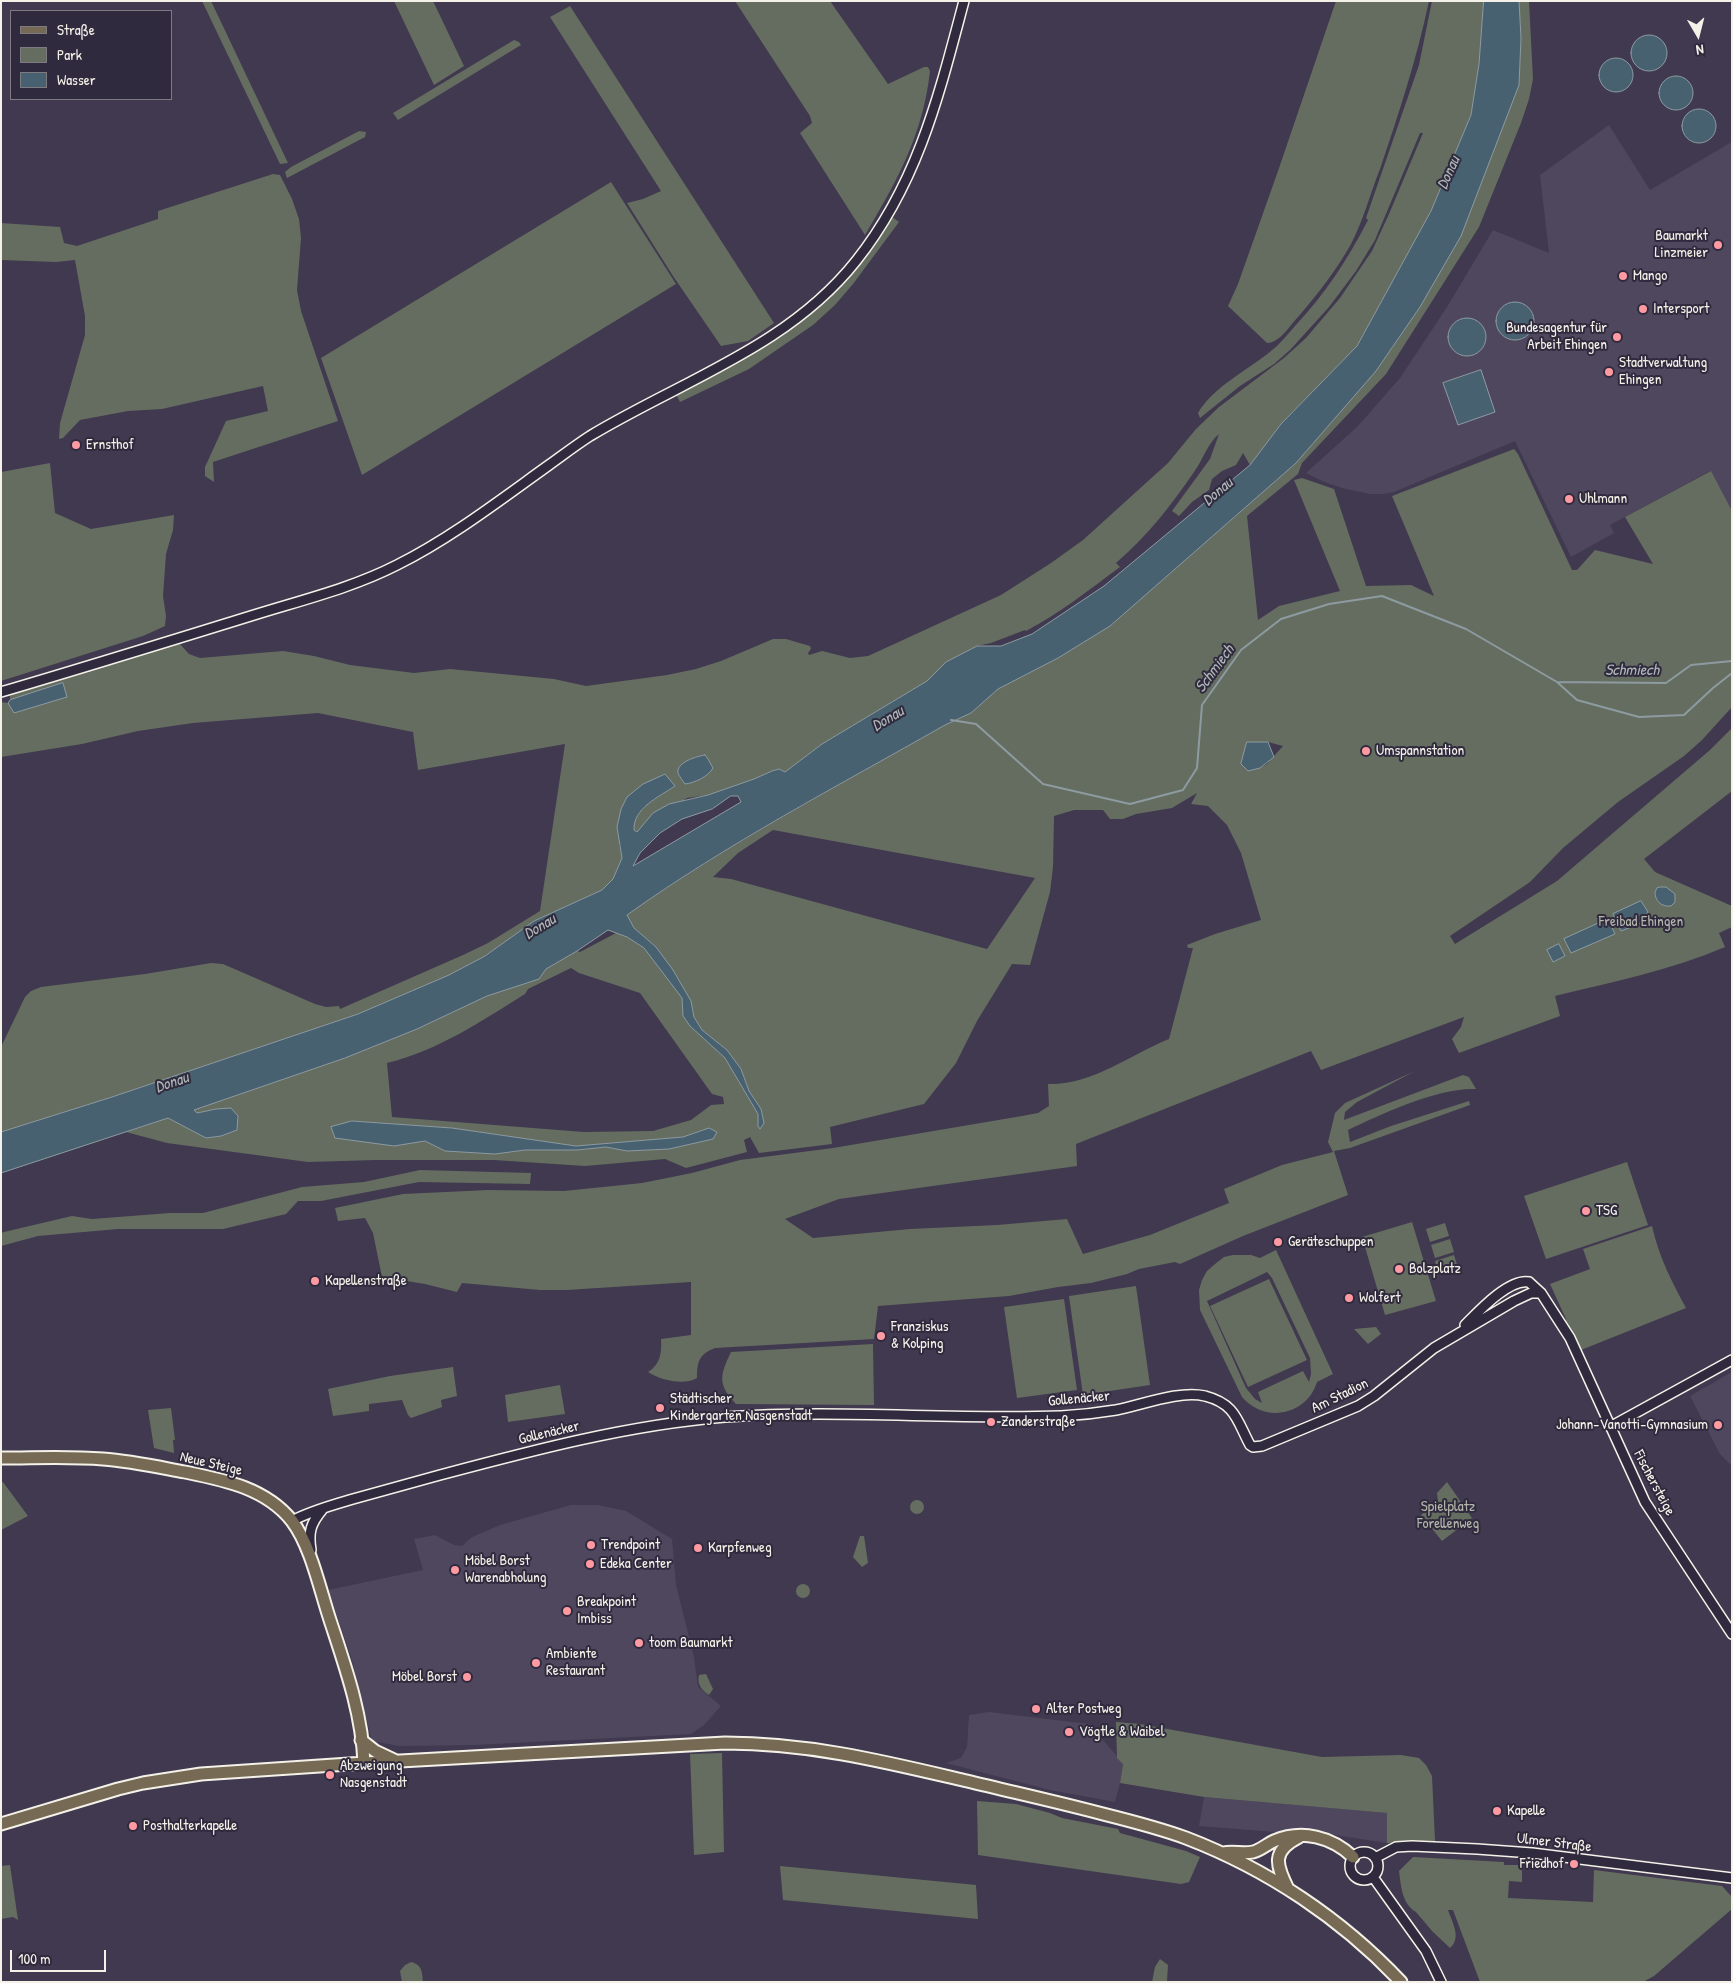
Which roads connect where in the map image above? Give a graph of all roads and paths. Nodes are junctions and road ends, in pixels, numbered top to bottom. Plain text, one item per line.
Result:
1 (964, 1) edge
2 (1, 692) edge
3 (1537, 1289) junction
4 (1454, 1336) junction
5 (1732, 1360) edge
6 (1610, 1427) junction
7 (1253, 1447) joint
8 (1, 1458) edge
9 (323, 1509) junction
10 (292, 1521) junction
11 (312, 1563) junction
12 (1732, 1634) edge
13 (361, 1740) junction
14 (396, 1761) junction
15 (364, 1762) junction
16 (1, 1824) edge
17 (1302, 1836) junction
18 (1222, 1854) junction
19 (1353, 1857) junction
20 (1374, 1858) junction
21 (1372, 1877) junction
22 (1732, 1878) edge
23 (1289, 1891) junction
24 (1401, 1982) edge
25 (1441, 1982) edge

1 - 2 street
3 - 4 street, Am Stadion
3 - 4 street, Am Stadion
3 - 6 street, Fischersteige
4 - 7 street, Am Stadion
5 - 6 street
6 - 12 street, Fischersteige
7 - 9 street, Gollenäcker
8 - 10 main road, Neue Steige
9 - 10 street, Gollenäcker
9 - 11 street
10 - 11 main road, Neue Steige
11 - 13 main road, Neue Steige
13 - 14 main road
13 - 15 main road, Neue Steige
14 - 15 main road
14 - 18 main road
15 - 16 main road
17 - 18 main road
17 - 19 main road
17 - 23 main road
18 - 23 main road
19 - 20 street, Ulmer Straße
19 - 21 street
20 - 21 street
20 - 22 street, Ulmer Straße
21 - 25 street
23 - 24 main road

